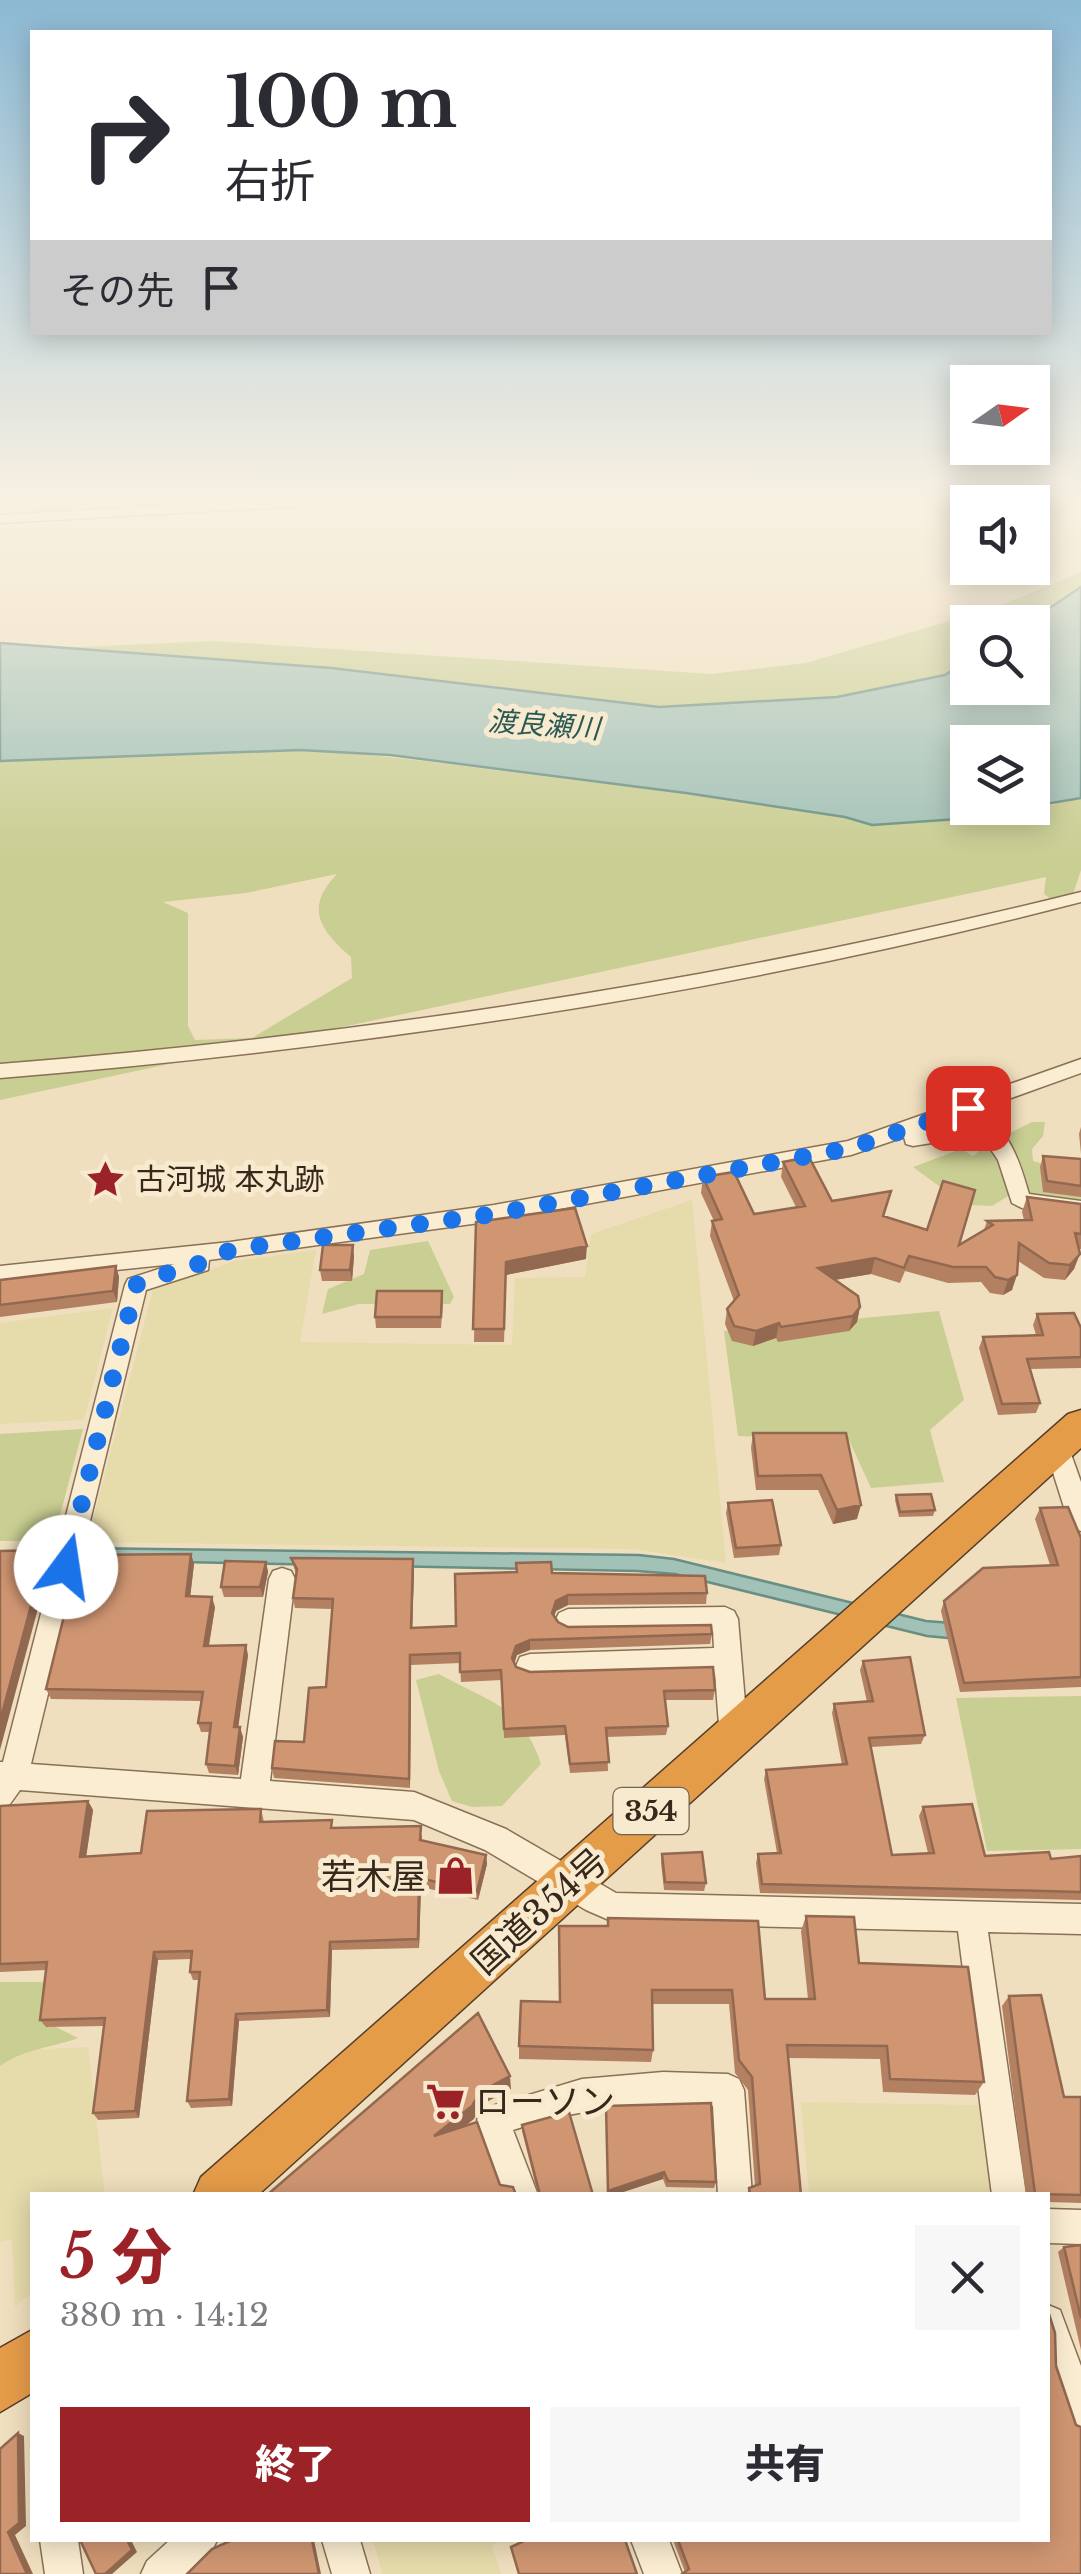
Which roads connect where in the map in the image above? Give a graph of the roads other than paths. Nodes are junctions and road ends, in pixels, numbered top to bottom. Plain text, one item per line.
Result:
1 (1081, 897) edge
2 (1081, 1066) edge
3 (0, 1071) edge
4 (851, 1148) junction
5 (1081, 1208) edge
6 (230, 1250) junction
7 (0, 1274) edge
8 (1069, 1436) edge
9 (1081, 1520) edge
10 (282, 1579) dead end
11 (568, 1622) edge
12 (728, 1660) junction
13 (530, 1666) dead end
14 (734, 1738) junction
15 (5, 1782) edge
16 (254, 1792) junction
17 (570, 1884) junction
18 (971, 1916) junction
19 (1081, 1919) edge
20 (222, 2192) edge
21 (520, 2192) edge
22 (735, 2192) edge
23 (1009, 2192) edge
24 (1050, 2226) edge
25 (1081, 2227) edge
26 (1050, 2328) edge
27 (30, 2359) edge
28 (0, 2384) edge
29 (1081, 2417) edge
30 (59, 2542) edge
31 (196, 2542) edge
32 (342, 2542) edge
33 (651, 2542) edge
34 (64, 2574) edge
35 (160, 2574) edge
36 (351, 2574) edge
37 (663, 2574) edge

1 - 3 street
2 - 4 street
4 - 5 street
4 - 6 street
6 - 7 street
6 - 15 street
8 - 9 street
8 - 14 highway, 国道354号 / 354
10 - 16 street
11 - 12 street
12 - 13 street
12 - 14 street
14 - 17 highway, 国道354号 / 354
15 - 16 street
16 - 17 street
17 - 18 street
17 - 20 highway, 国道354号 / 354
18 - 19 street
18 - 23 street
21 - 22 street
24 - 25 street
26 - 29 street
27 - 28 highway
30 - 34 street
31 - 35 street
32 - 36 street
33 - 37 street

